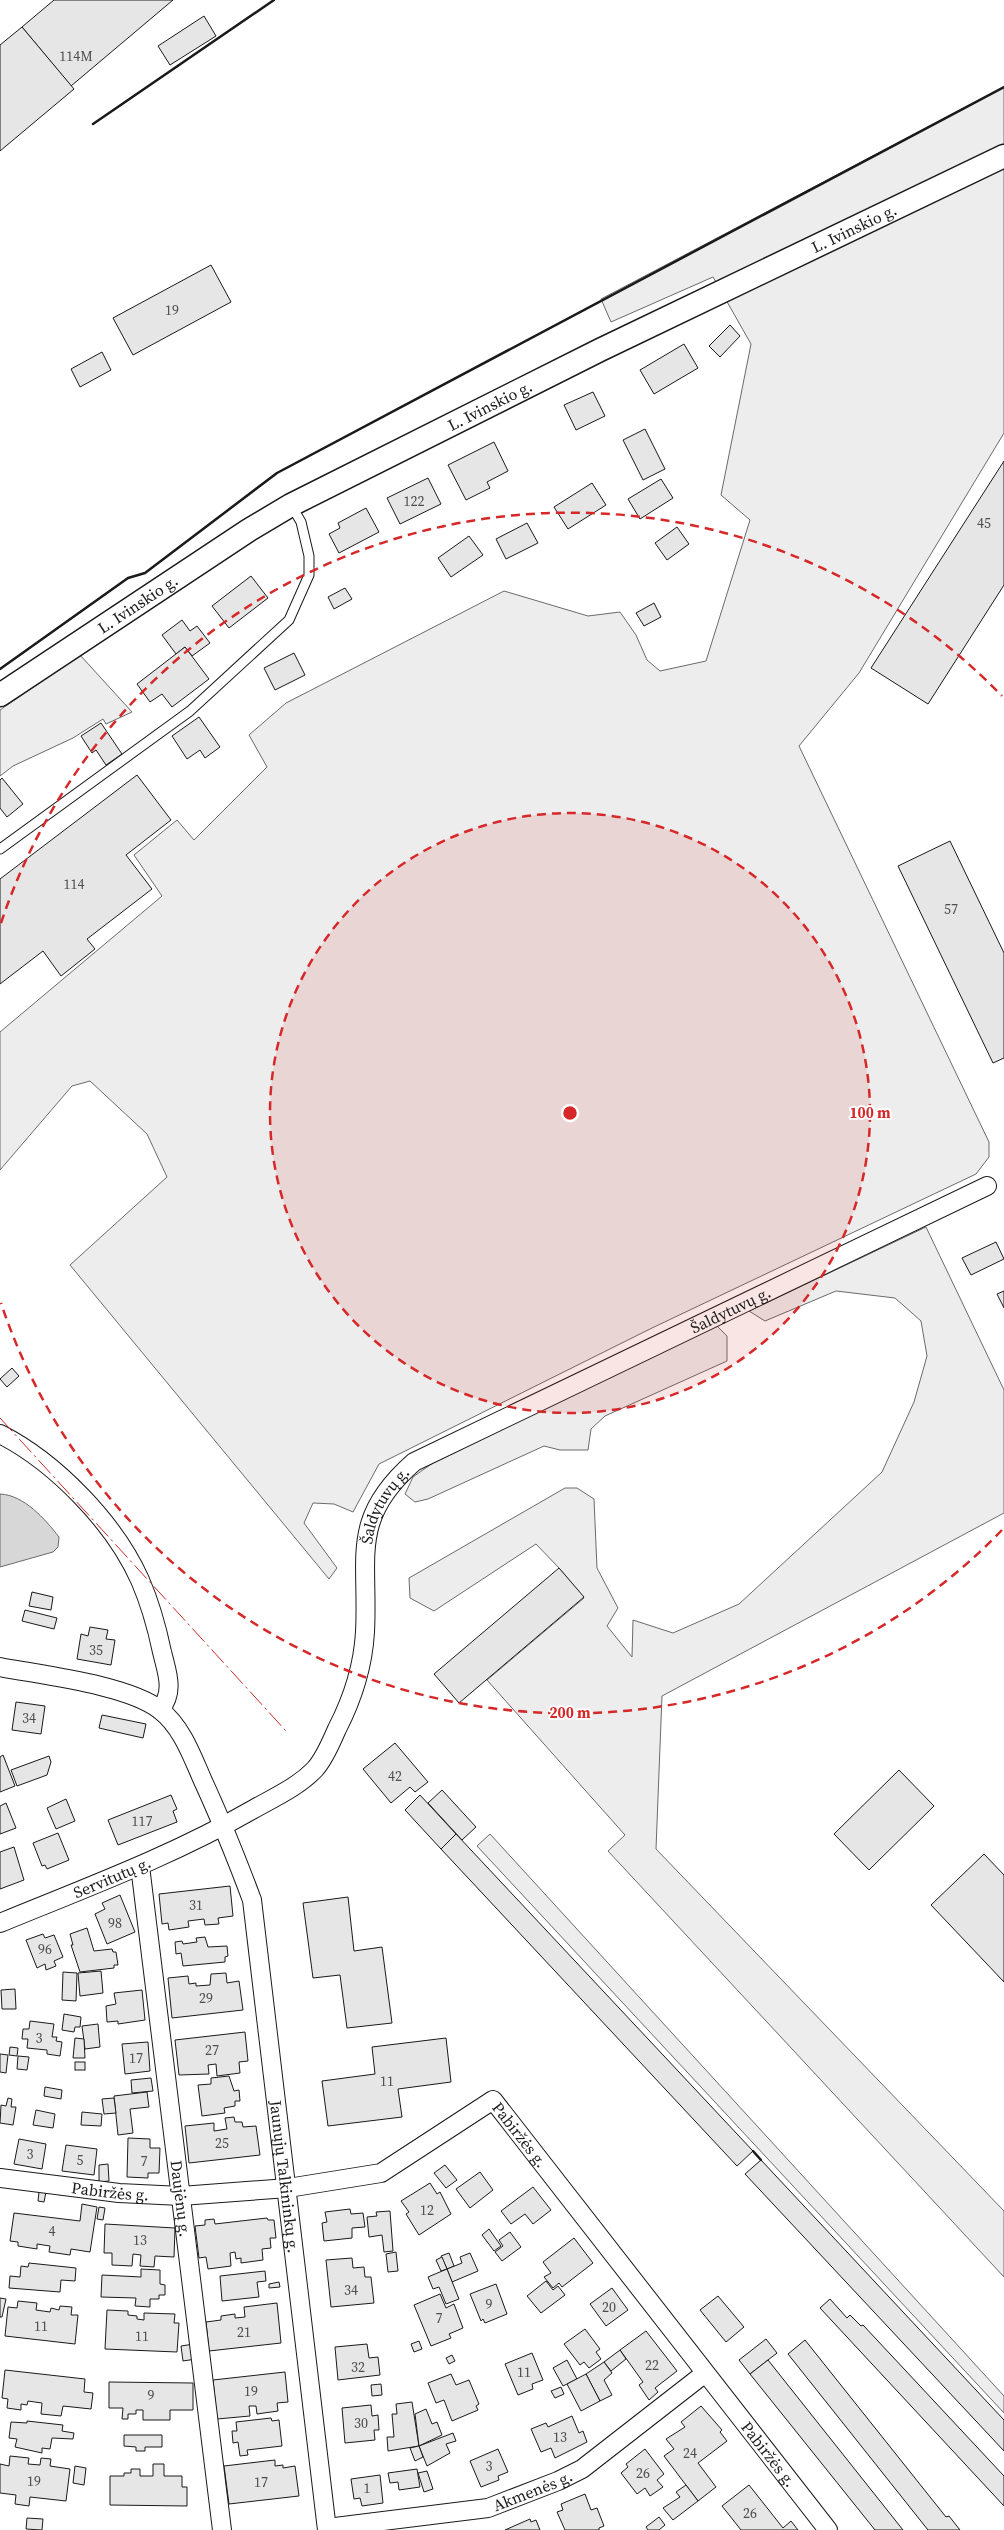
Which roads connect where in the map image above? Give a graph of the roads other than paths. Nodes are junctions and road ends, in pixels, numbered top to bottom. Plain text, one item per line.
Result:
1 (1004, 156) edge
2 (291, 505) junction
3 (0, 695) edge
4 (0, 849) edge
5 (987, 1186) dead end
6 (0, 1434) edge
7 (0, 1667) edge
8 (160, 1710) junction
9 (224, 1826) junction
10 (140, 1866) junction
11 (0, 1923) edge
12 (0, 2178) edge
13 (288, 2188) junction
14 (181, 2196) junction
15 (704, 2374) junction
16 (327, 2529) edge
17 (222, 2530) edge
18 (828, 2530) edge

1 - 2 street, L. Ivinskio g.
2 - 3 street, L. Ivinskio g.
2 - 4 lane
5 - 9 street, Šaldytuvų g.
6 - 8 street
7 - 8 street
8 - 9 street
9 - 10 street, Servitutų g.
9 - 13 street, Jaunųjų Talkininkų g.
10 - 11 street, Servitutų g.
10 - 14 street, Daujėnų g.
12 - 14 street, Pabiržės g.
13 - 14 street, Pabiržės g.
13 - 15 street, Pabiržės g.
13 - 16 street, Jaunųjų Talkininkų g.
14 - 17 street, Daujėnų g.
15 - 16 street, Akmenės g.
15 - 18 street, Pabiržės g.

